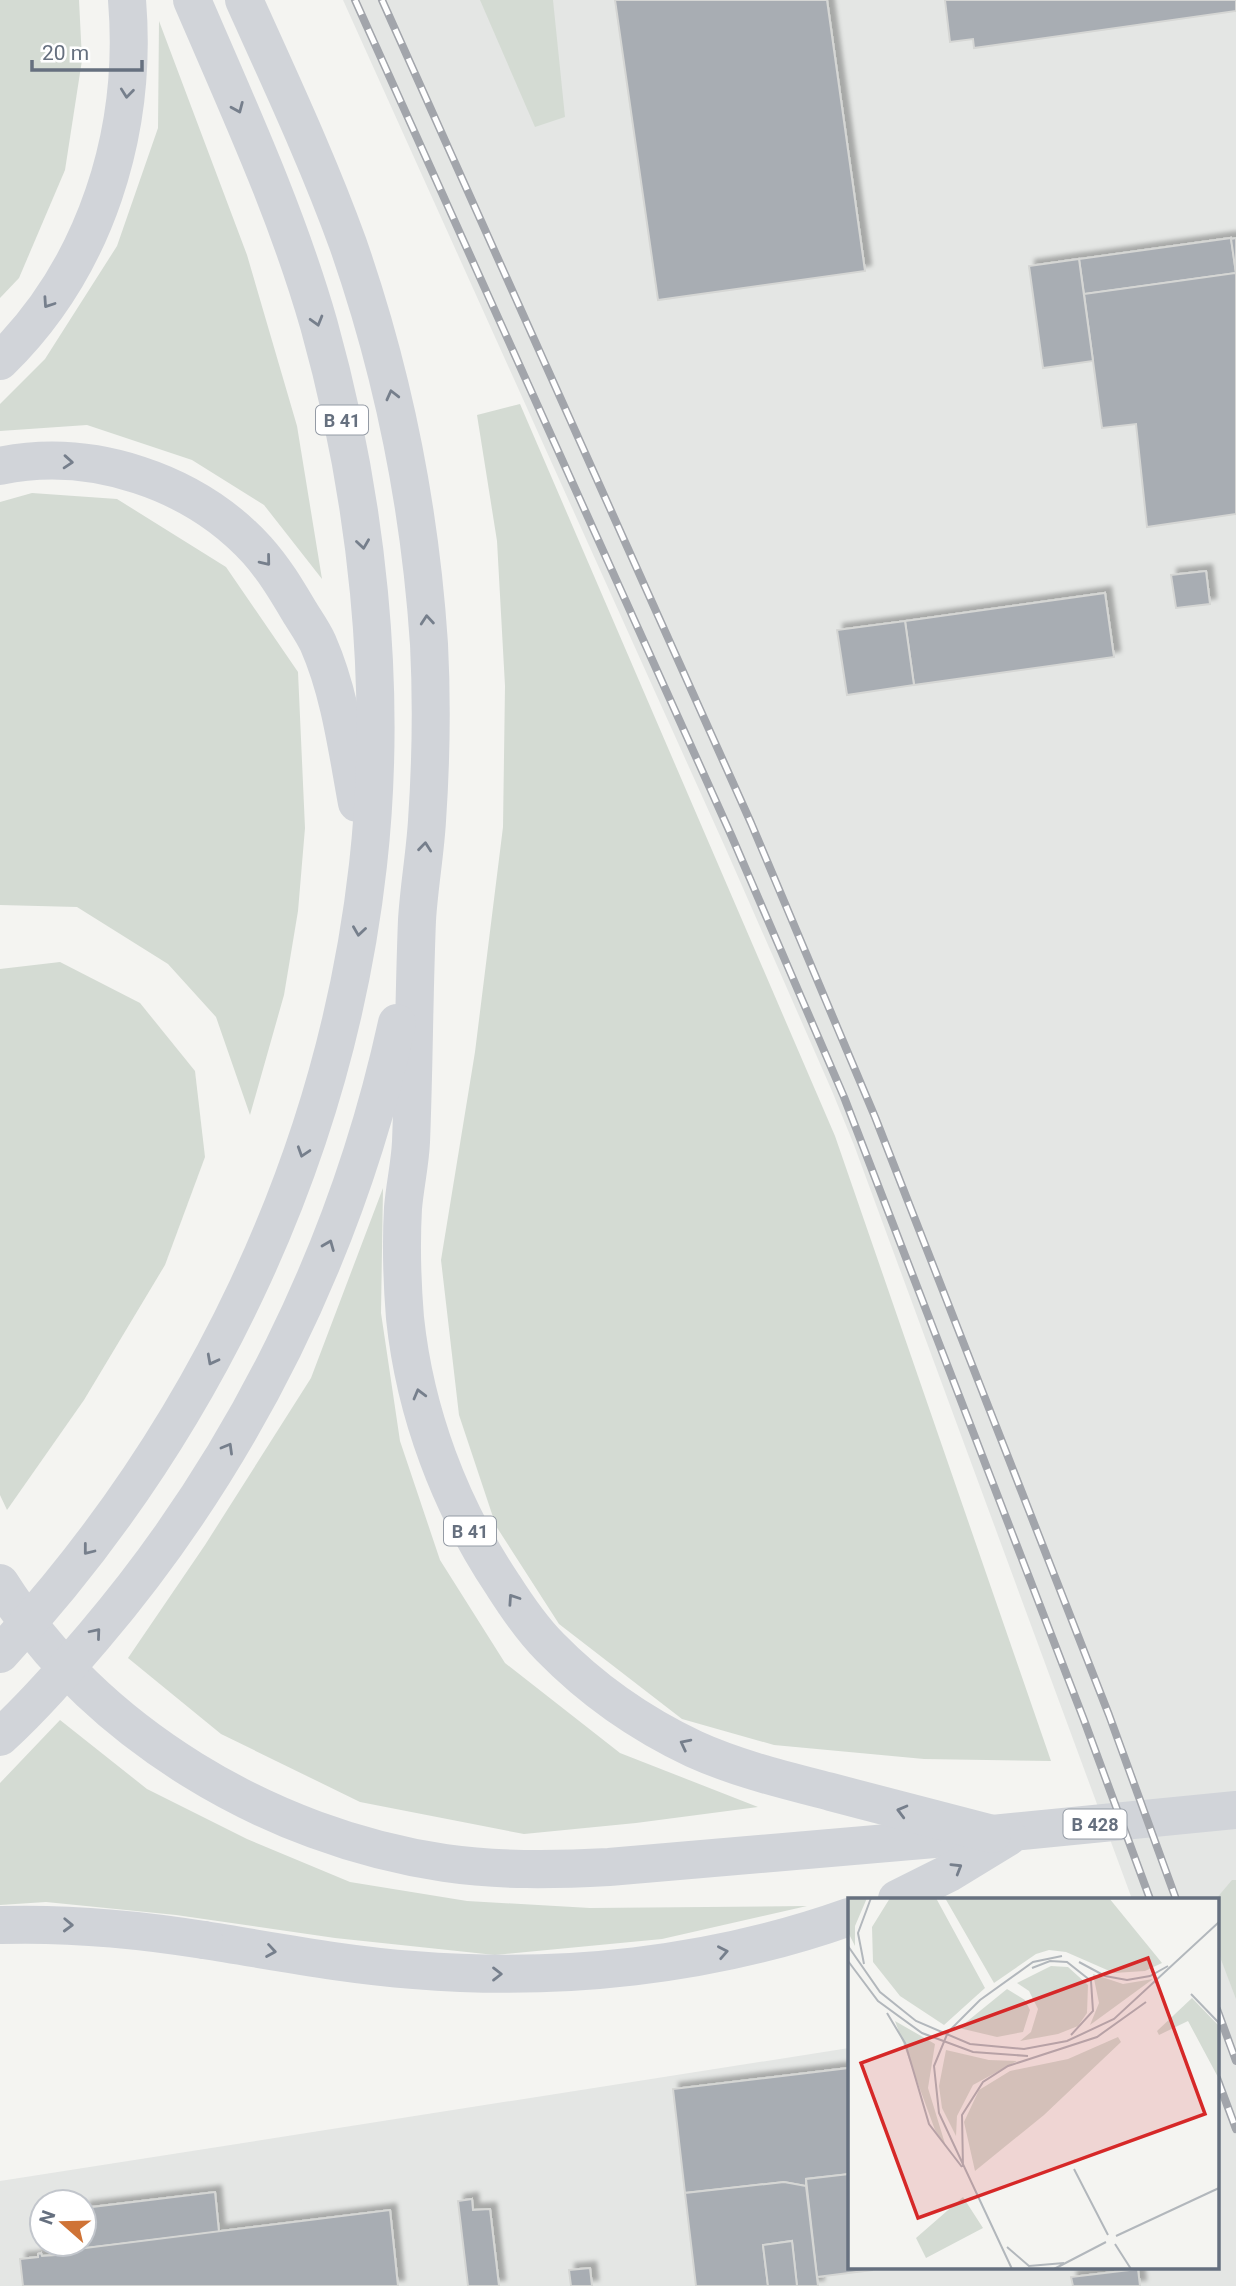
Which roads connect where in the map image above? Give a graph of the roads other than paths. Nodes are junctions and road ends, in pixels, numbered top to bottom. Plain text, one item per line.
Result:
1 (127, 0) edge
2 (192, 0) edge
3 (244, 0) edge
4 (0, 360) edge
5 (0, 466) edge
6 (368, 864) junction
7 (418, 915) junction
8 (0, 1583) edge
9 (0, 1654) edge
10 (0, 1737) edge
11 (1236, 1810) edge
12 (1004, 1833) junction
13 (899, 1898) edge
14 (848, 1917) edge
15 (0, 1926) edge

1 -> 4 main road
2 -> 6 main road, B 41
7 -> 3 main road, B 41
5 -> 6 main road, B 41
6 -> 9 main road, B 41
10 -> 7 main road, B 41
12 -> 7 main road, B 41
8 - 12 main road
11 - 12 main road, B 428
13 -> 12 main road
15 -> 14 main road

